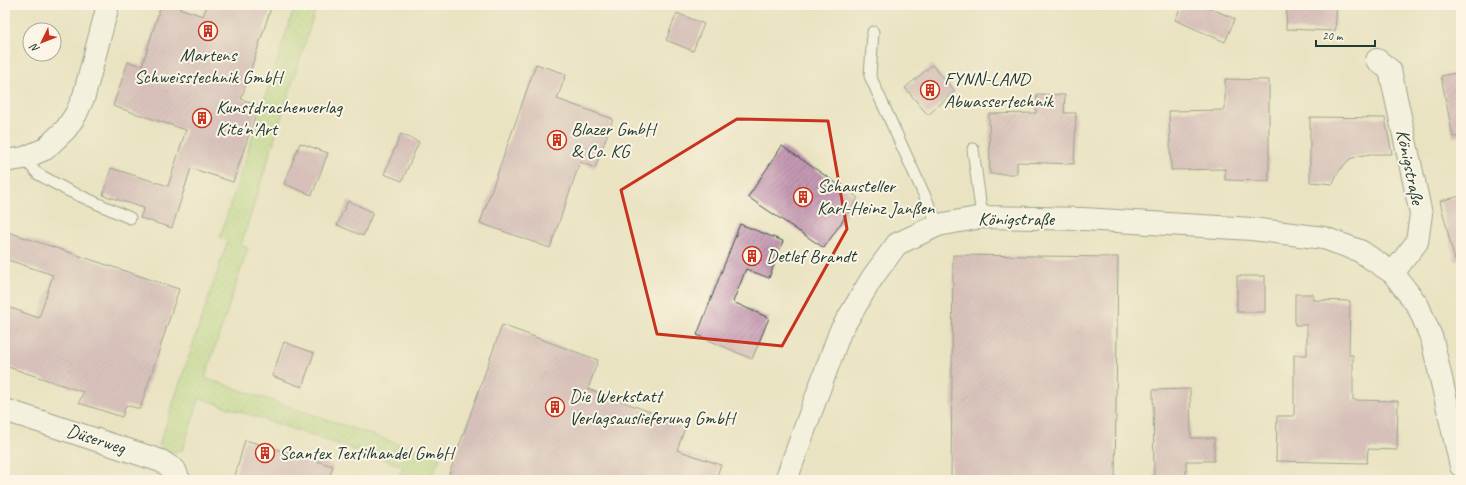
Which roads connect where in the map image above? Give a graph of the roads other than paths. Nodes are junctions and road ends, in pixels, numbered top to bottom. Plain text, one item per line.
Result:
1 (108, 5) edge
2 (873, 32) dead end
3 (1377, 60) dead end
4 (973, 149) dead end
5 (15, 159) edge
6 (982, 217) junction
7 (130, 218) dead end
8 (938, 225) junction
9 (1393, 273) junction
10 (5, 410) edge
11 (1461, 466) edge
12 (179, 480) edge
13 (786, 480) edge

1 - 5 street
2 - 8 lane
3 - 9 street, Königstraße
4 - 6 lane
5 - 7 lane
6 - 8 street, Königstraße
6 - 9 street, Königstraße
8 - 13 street, Königstraße
9 - 11 street, Königstraße
10 - 12 street, Düserweg

